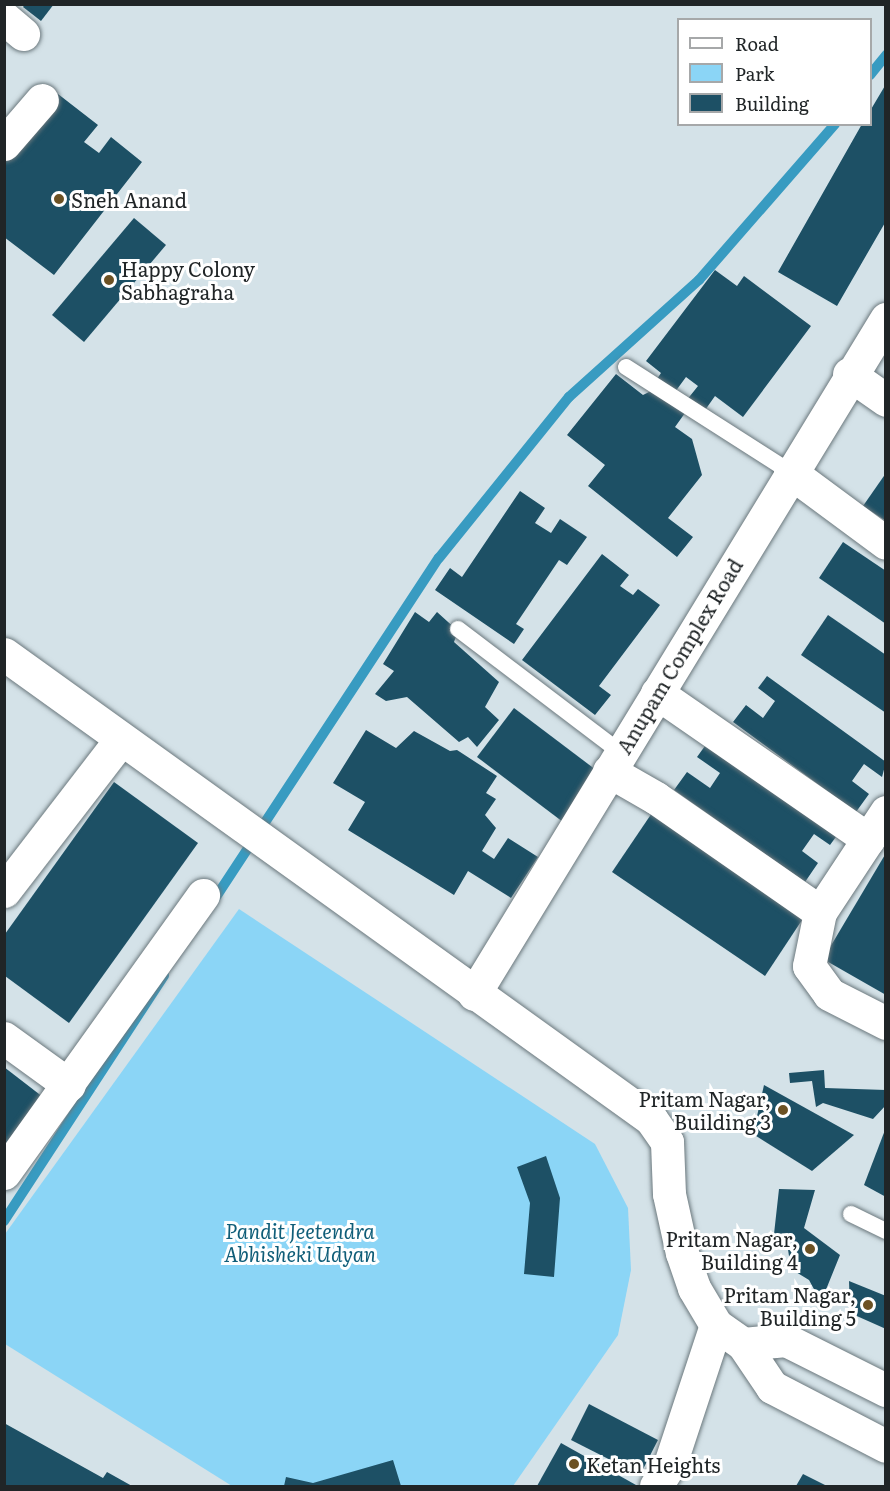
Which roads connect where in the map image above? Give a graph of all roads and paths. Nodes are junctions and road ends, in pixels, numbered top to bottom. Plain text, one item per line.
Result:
1 (42, 100) dead end
2 (4, 144) edge
3 (885, 319) edge
4 (626, 367) dead end
5 (849, 374) junction
6 (885, 400) edge
7 (790, 472) junction
8 (885, 543) edge
9 (458, 629) dead end
10 (4, 654) edge
11 (657, 693) junction
12 (121, 739) junction
13 (615, 762) junction
14 (877, 826) edge
15 (9, 875) edge
16 (203, 895) dead end
17 (820, 912) junction
18 (474, 994) junction
19 (885, 1023) edge
20 (4, 1038) edge
21 (69, 1085) junction
22 (4, 1173) edge
23 (851, 1214) dead end
24 (885, 1231) edge
25 (716, 1325) junction
26 (743, 1344) junction
27 (885, 1390) edge
28 (885, 1446) edge
29 (656, 1486) edge

1 - 2 street
3 - 5 street, Anupam Complex Road
4 - 7 lane
5 - 6 street
5 - 7 street, Anupam Complex Road
7 - 8 street
7 - 11 street, Anupam Complex Road
9 - 13 lane
10 - 12 street
11 - 13 street, Anupam Complex Road
11 - 14 street
12 - 15 street
12 - 18 street
13 - 17 street
13 - 18 street, Anupam Complex Road
14 - 17 street
16 - 21 street
17 - 19 street
18 - 25 street
20 - 21 street
21 - 22 street
23 - 24 lane
25 - 26 street
25 - 29 street
26 - 27 street
26 - 28 street

